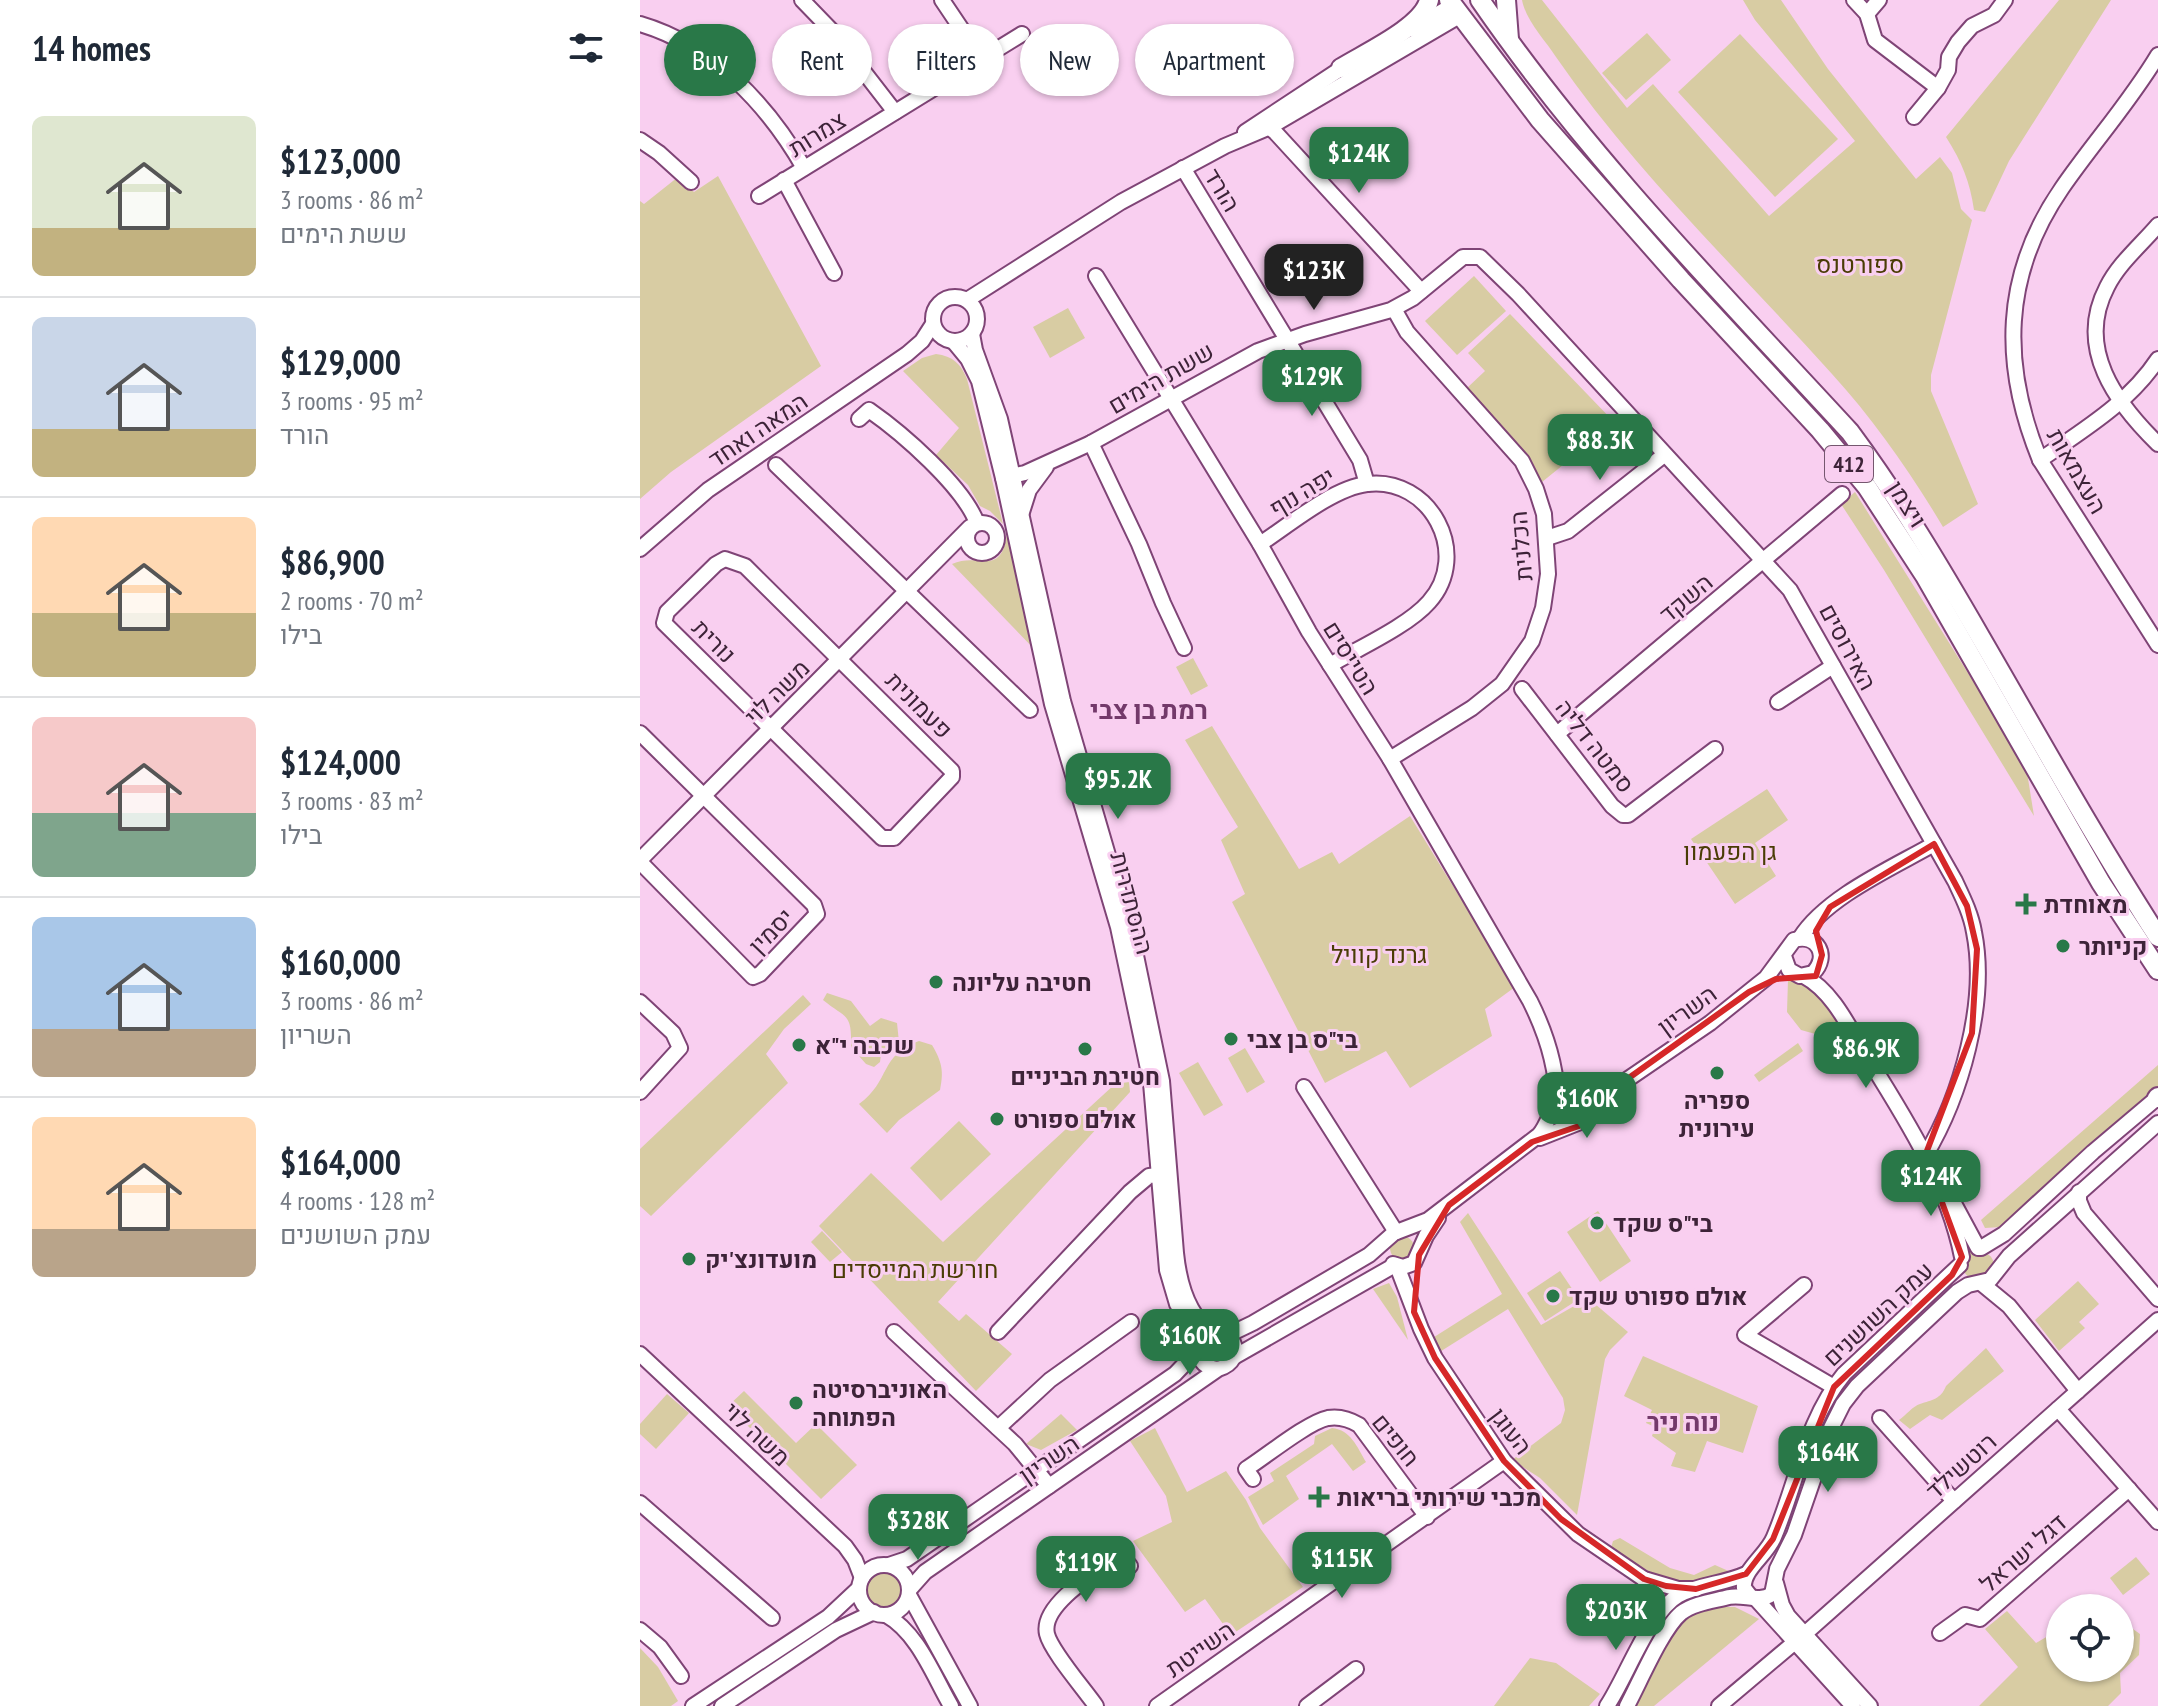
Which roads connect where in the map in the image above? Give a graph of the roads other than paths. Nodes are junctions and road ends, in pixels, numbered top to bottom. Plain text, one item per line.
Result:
1 (802, 0) edge
2 (942, 0) edge
3 (1429, 0) edge
4 (1506, 0) edge
5 (1854, 0) edge
6 (1879, 0) edge
7 (2005, 0) edge
8 (1482, 1) edge
9 (1456, 5) edge
10 (1867, 14) junction
11 (640, 24) edge
12 (958, 24) edge
13 (1509, 42) junction
14 (2158, 55) edge
15 (1341, 68) junction
16 (1938, 88) junction
17 (920, 96) edge
18 (895, 112) junction
19 (1914, 117) dead end
20 (1266, 123) junction
21 (640, 140) edge
22 (804, 168) junction
23 (1183, 168) junction
24 (784, 180) junction
25 (691, 182) dead end
26 (759, 196) dead end
27 (2158, 225) edge
28 (1468, 256) joint
29 (834, 273) dead end
30 (1096, 276) dead end
31 (993, 284) junction
32 (1421, 291) junction
33 (967, 300) junction
34 (1394, 309) junction
35 (977, 313) junction
36 (933, 324) junction
37 (972, 334) junction
38 (949, 340) junction
39 (1286, 341) junction
40 (907, 354) junction
41 (2158, 359) edge
42 (1170, 398) junction
43 (2120, 403) junction
44 (859, 419) dead end
45 (1091, 443) junction
46 (2158, 444) edge
47 (1664, 455) junction
48 (2040, 460) junction
49 (1051, 462) junction
50 (776, 465) dead end
51 (1009, 477) junction
52 (1367, 484) junction
53 (1842, 494) dead end
54 (1022, 512) junction
55 (973, 525) junction
56 (1547, 538) junction
57 (1260, 544) junction
58 (640, 549) edge
59 (976, 552) junction
60 (944, 555) junction
61 (1764, 562) junction
62 (906, 592) junction
63 (2158, 645) edge
64 (1184, 648) dead end
65 (841, 659) junction
66 (1330, 665) junction
67 (1833, 666) junction
68 (1522, 689) dead end
69 (1778, 702) dead end
70 (1030, 710) dead end
71 (771, 728) junction
72 (640, 733) edge
73 (1557, 734) junction
74 (1715, 749) dead end
75 (1390, 759) junction
76 (704, 797) junction
77 (1934, 844) junction
78 (640, 861) edge
79 (1830, 907) junction
80 (2158, 937) edge
81 (1800, 938) junction
82 (1816, 943) junction
83 (1784, 956) junction
84 (1820, 966) junction
85 (2158, 970) edge
86 (1800, 975) junction
87 (1749, 992) junction
88 (1828, 995) junction
89 (640, 1002) edge
90 (1555, 1070) junction
91 (1304, 1087) dead end
92 (1612, 1090) junction
93 (640, 1092) edge
94 (1577, 1097) junction
95 (2158, 1097) edge
96 (1556, 1106) junction
97 (1585, 1115) junction
98 (2158, 1123) edge
99 (1568, 1125) junction
100 (1532, 1142) junction
101 (1928, 1163) junction
102 (1166, 1174) junction
103 (2079, 1192) junction
104 (1449, 1205) junction
105 (1395, 1235) junction
106 (1980, 1248) junction
107 (1420, 1253) junction
108 (1961, 1261) junction
109 (1396, 1266) junction
110 (1986, 1278) junction
111 (1804, 1285) dead end
112 (2158, 1299) edge
113 (1414, 1312) junction
114 (2158, 1320) edge
115 (1131, 1322) dead end
116 (894, 1332) dead end
117 (998, 1332) dead end
118 (1210, 1340) junction
119 (640, 1354) edge
120 (1234, 1357) junction
121 (1218, 1369) junction
122 (1834, 1387) junction
123 (2078, 1391) junction
124 (2058, 1409) junction
125 (1880, 1418) dead end
126 (998, 1428) junction
127 (1504, 1461) junction
128 (1037, 1468) junction
129 (1253, 1479) dead end
130 (1049, 1486) junction
131 (2129, 1489) junction
132 (1954, 1501) junction
133 (640, 1503) edge
134 (1427, 1517) junction
135 (2158, 1522) edge
136 (845, 1546) junction
137 (883, 1566) junction
138 (1130, 1566) dead end
139 (1748, 1572) junction
140 (1644, 1579) junction
141 (1775, 1581) junction
142 (861, 1583) junction
143 (1696, 1589) junction
144 (909, 1592) junction
145 (1753, 1598) junction
146 (880, 1614) junction
147 (772, 1618) dead end
148 (1656, 1618) junction
149 (640, 1630) edge
150 (1940, 1633) dead end
151 (1799, 1638) junction
152 (1356, 1669) dead end
153 (681, 1676) dead end
154 (693, 1706) edge
155 (722, 1706) edge
156 (951, 1706) edge
157 (970, 1706) edge
158 (1096, 1706) edge
159 (1158, 1706) edge
160 (1307, 1706) edge
161 (1607, 1706) edge
162 (1627, 1706) edge
163 (1719, 1706) edge
164 (1853, 1706) edge
165 (1870, 1706) edge

1 - 18 street
2 - 12 street
3 - 15 main road
4 - 13 main road
5 - 10 street
6 - 10 street
7 - 16 street
8 - 9 main road
8 - 13 main road, ויצמן / 412
9 - 15 street
9 - 20 street
9 - 85 main road, ויצמן / 412
10 - 16 street
11 - 22 street
13 - 80 main road, ויצמן / 412
14 - 48 street, העצמאות
15 - 20 street
16 - 19 street
17 - 18 street, צמרות
18 - 22 street, צמרות
20 - 23 street
20 - 32 street
21 - 25 street
22 - 24 street, צמרות
23 - 31 street
23 - 39 street, הורד
24 - 26 street, צמרות
24 - 29 street
27 - 43 street
28 - 32 street, ששת הימים
28 - 47 street, האירוסים
30 - 42 street, הטייסים
31 - 33 street
31 - 35 street
32 - 34 street, ששת הימים
33 - 35 street
33 - 36 street
34 - 39 street, ששת הימים
34 - 56 street, הכלנית
35 - 37 street
36 - 38 street
36 - 40 street, המאה ואחד
37 - 38 street
37 - 51 street, ההסתדרות
38 - 40 street, המאה ואחד
38 - 51 street, ההסתדרות
39 - 42 street, ששת הימים
39 - 52 street, הורד
40 - 58 street, המאה ואחד
41 - 43 street
42 - 45 street, ששת הימים
42 - 57 street, הטייסים
43 - 46 street
43 - 48 street
44 - 55 street
45 - 49 street, ששת הימים
45 - 64 street
47 - 56 street
47 - 61 street, האירוסים
48 - 63 street, העצמאות
49 - 51 street, ששת הימים
49 - 54 street
50 - 62 street
51 - 54 street, ההסתדרות
51 - 102 street, ההסתדרות
52 - 57 street, יפה נוף
52 - 66 street, יפה נוף
53 - 61 street, השקד
54 - 102 street, ההסתדרות
55 - 59 street
55 - 59 street
55 - 60 street, משה לוי
56 - 75 street, הכלנית
57 - 66 street, הטייסים
59 - 60 street
60 - 62 street, משה לוי
61 - 67 street, האירוסים
61 - 73 street, השקד
62 - 65 street, משה לוי
62 - 70 street
65 - 71 street, משה לוי
65 - 71 street, נורית
65 - 71 street, פעמונית
66 - 75 street, הטייסים
67 - 69 street
67 - 77 street, האירוסים
68 - 73 street, סמטה דליה
71 - 76 street, משה לוי
72 - 76 street
73 - 74 street, סמטה דליה
75 - 90 street, הטייסים
76 - 78 street, משה לוי
76 - 78 street, יסמין
77 - 79 street
77 - 101 street, האירוסים
79 - 81 street
79 - 82 street
81 - 82 street
81 - 83 street
82 - 84 street
83 - 86 street
83 - 87 street, השריון
84 - 86 street
84 - 88 street
86 - 87 street, השריון
86 - 88 street
87 - 92 street, השריון
88 - 101 street
89 - 93 street
90 - 94 street, הטייסים
90 - 96 street, הטייסים
91 - 105 street
92 - 94 street, השריון
92 - 97 street, השריון
94 - 96 street
94 - 97 street
95 - 106 street
96 - 99 street
96 - 100 street, השריון
97 - 99 street
98 - 103 street, עמק השושנים
99 - 100 street, השריון
100 - 104 street, השריון
101 - 106 street
101 - 108 street
102 - 117 street
102 - 118 street, ההסתדרות
103 - 110 street, עמק השושנים
103 - 112 street
104 - 105 street, השריון
104 - 107 street, השריון
105 - 107 street
105 - 109 street
105 - 118 street, השריון
106 - 108 street
106 - 110 street
107 - 109 street
107 - 113 street, העוגן
108 - 110 street
108 - 122 street, עמק השושנים
109 - 113 street, העוגן
109 - 120 street
110 - 123 street
110 - 141 street, עמק השושנים
111 - 122 street
113 - 127 street, העוגן
114 - 123 street, רוטשילד
115 - 126 street
116 - 126 street
118 - 120 street
118 - 121 street
118 - 128 street, השריון
119 - 136 street, משה לוי
120 - 121 street
121 - 130 street, השריון
122 - 139 street, עמק השושנים
123 - 124 street, רוטשילד
124 - 131 street
124 - 132 street, רוטשילד
125 - 132 street
126 - 128 street
127 - 134 street, השייטת
127 - 140 street, העוגן
128 - 130 street
128 - 137 street, השריון
129 - 134 street, חופים
130 - 144 street, השריון
131 - 135 street
131 - 150 street, דגל ישראל
132 - 151 street, רוטשילד
133 - 147 street
134 - 159 street, השייטת
136 - 137 street, משה לוי
136 - 142 street, משה לוי
137 - 142 street
137 - 144 street
138 - 158 street
139 - 141 street
139 - 143 street
139 - 145 street
140 - 143 street, העוגן
140 - 148 street
141 - 145 street
141 - 151 street
142 - 146 street
142 - 154 street
143 - 148 street
144 - 146 street
144 - 157 street
145 - 151 street
145 - 162 street
146 - 155 street
146 - 156 street
148 - 161 street
149 - 153 street
151 - 163 street, רוטשילד
151 - 164 street
151 - 165 street
152 - 160 street

